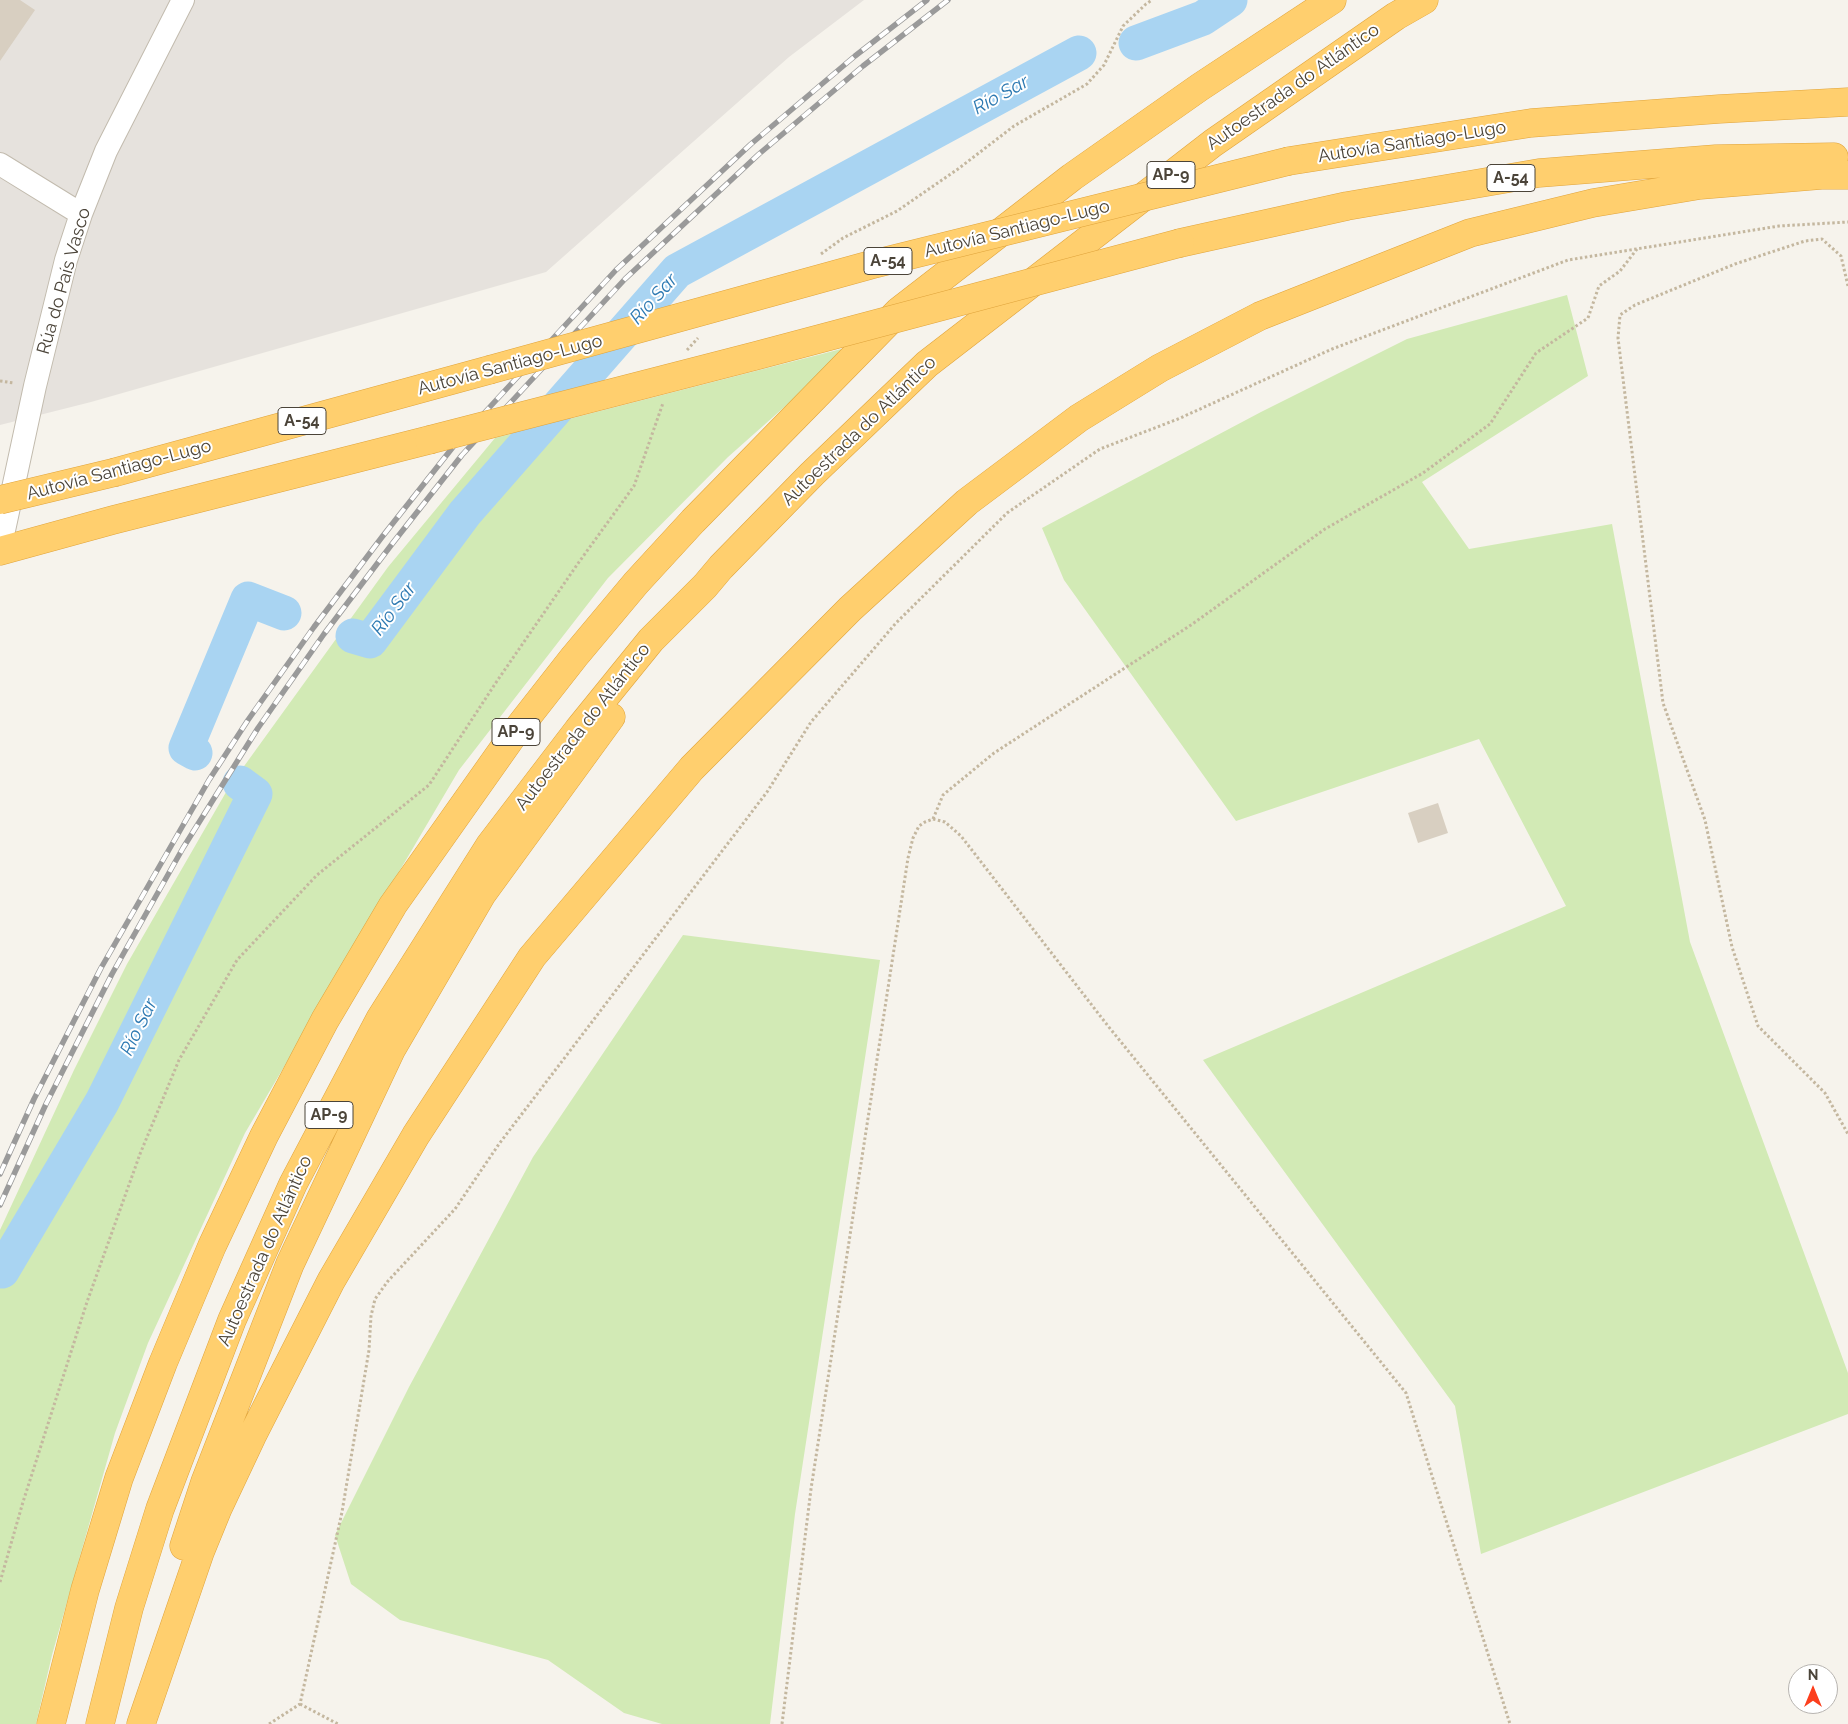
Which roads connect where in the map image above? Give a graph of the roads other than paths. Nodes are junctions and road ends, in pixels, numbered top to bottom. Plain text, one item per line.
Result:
1 (182, 0) edge
2 (1332, 0) edge
3 (1424, 0) edge
4 (1848, 102) edge
5 (1848, 157) edge
6 (0, 164) edge
7 (1848, 175) edge
8 (81, 214) junction
9 (0, 500) edge
10 (0, 550) edge
11 (705, 586) junction
12 (51, 1724) edge
13 (100, 1724) edge
14 (140, 1724) edge

1 - 8 street, Rúa do País Vasco
2 - 12 highway, AP-9
3 - 11 highway, Autoestrada do Atlántico / AP-9
4 - 9 highway, Autovía Santiago-Lugo / A-54, bridge
5 - 10 highway, A-54, bridge
6 - 8 street
7 - 14 highway
8 - 10 street, Rúa do País Vasco
11 - 13 highway, Autoestrada do Atlántico / AP-9
11 - 14 highway

